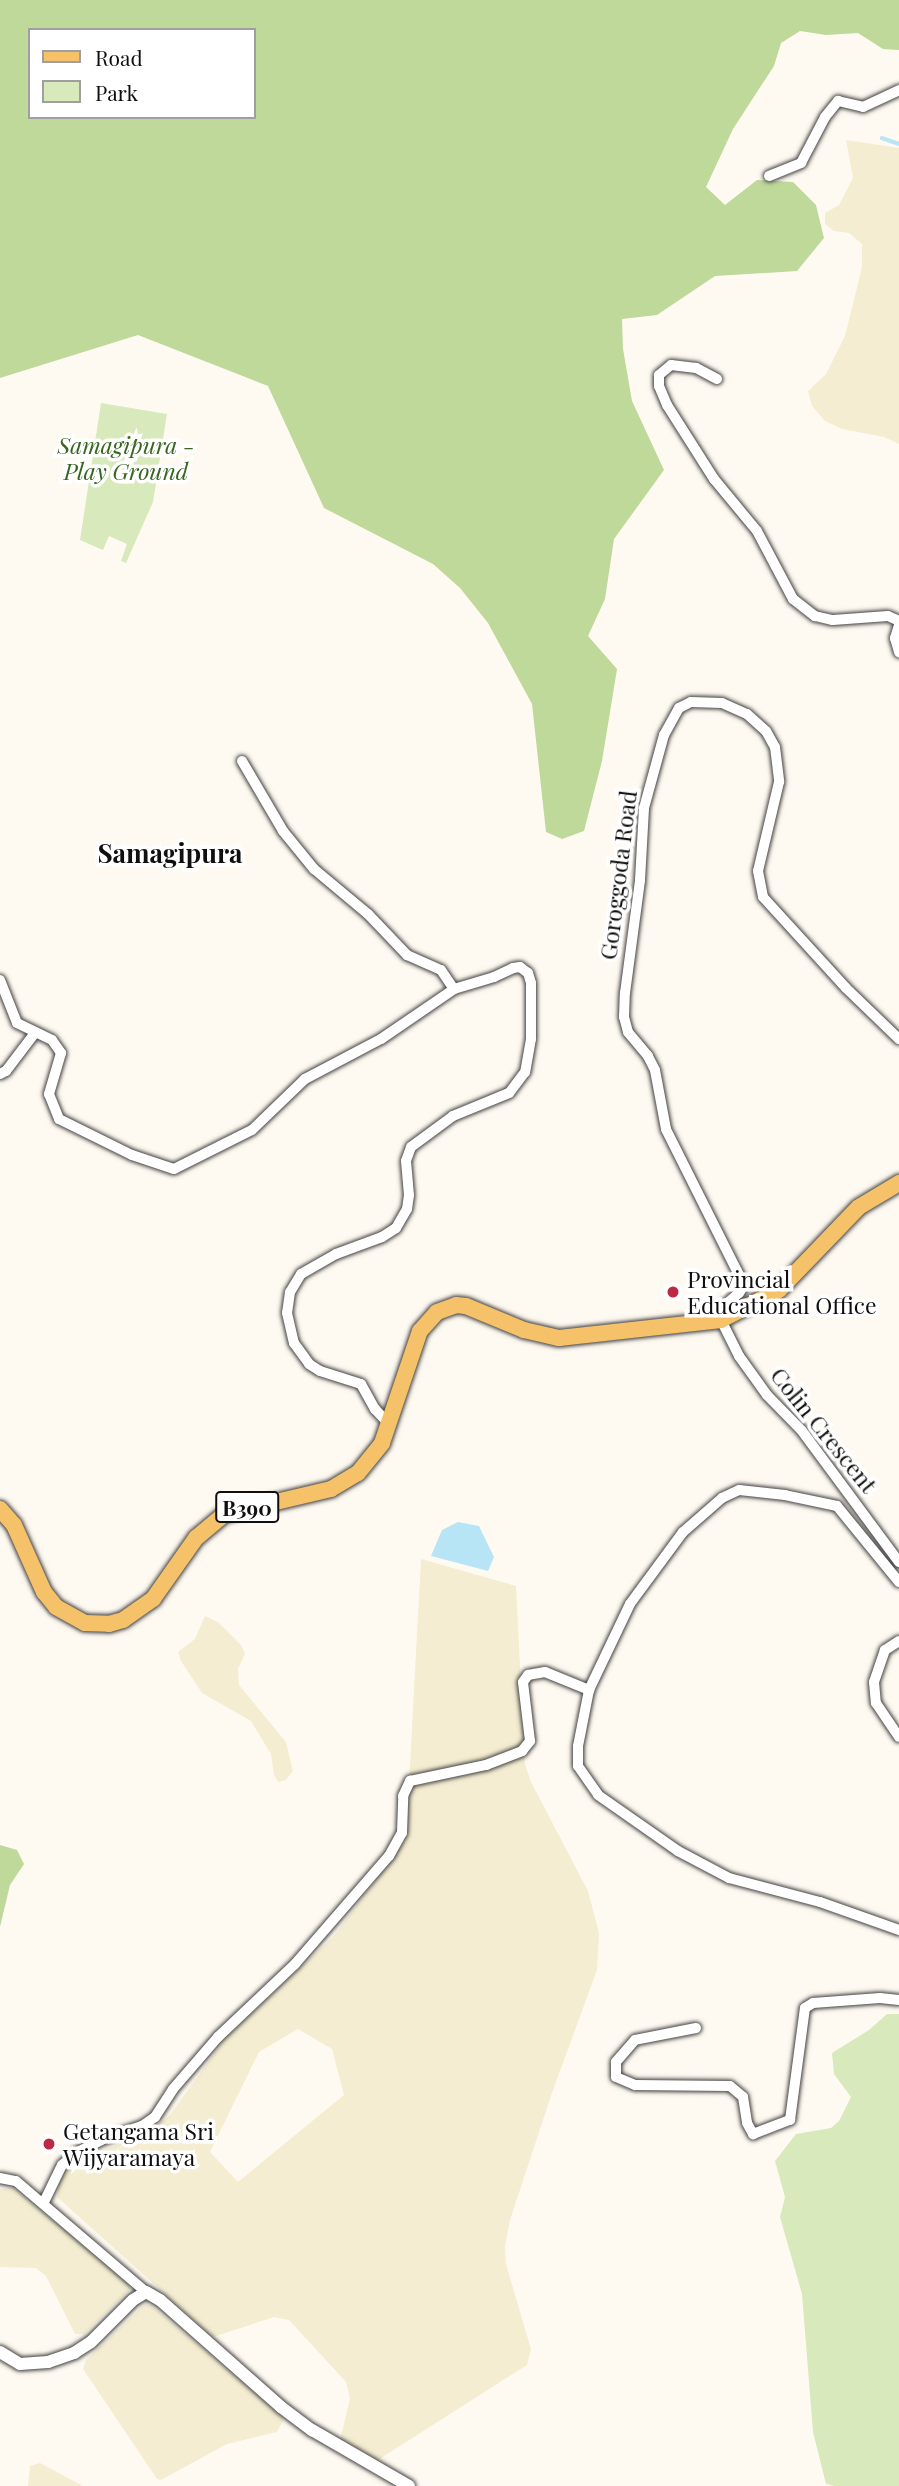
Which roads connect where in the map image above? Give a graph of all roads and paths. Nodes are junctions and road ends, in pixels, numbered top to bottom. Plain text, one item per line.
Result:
1 (899, 90) edge
2 (769, 176) dead end
3 (717, 379) dead end
4 (899, 623) edge
5 (899, 652) edge
6 (242, 761) dead end
7 (0, 980) edge
8 (454, 989) junction
9 (36, 1033) junction
10 (899, 1039) edge
11 (0, 1074) edge
12 (899, 1184) edge
13 (723, 1319) junction
14 (387, 1422) junction
15 (0, 1509) edge
16 (899, 1562) edge
17 (899, 1582) edge
18 (899, 1641) edge
19 (589, 1690) junction
20 (899, 1737) edge
21 (899, 1930) edge
22 (899, 2000) edge
23 (696, 2028) dead end
24 (0, 2178) edge
25 (44, 2202) junction
26 (146, 2292) junction
27 (0, 2352) edge
28 (409, 2486) edge

1 - 2 street
3 - 4 street
4 - 5 street
6 - 8 street
7 - 9 street
8 - 9 street
8 - 14 street
9 - 11 street
10 - 13 street, Goroggoda Road
12 - 13 main road, B390
13 - 14 main road, B390
13 - 16 street, Colin Crescent
14 - 15 main road, B390
17 - 19 street
18 - 20 street
19 - 21 street
19 - 25 street
22 - 23 street
24 - 25 street
25 - 26 street
26 - 27 street
26 - 28 street

